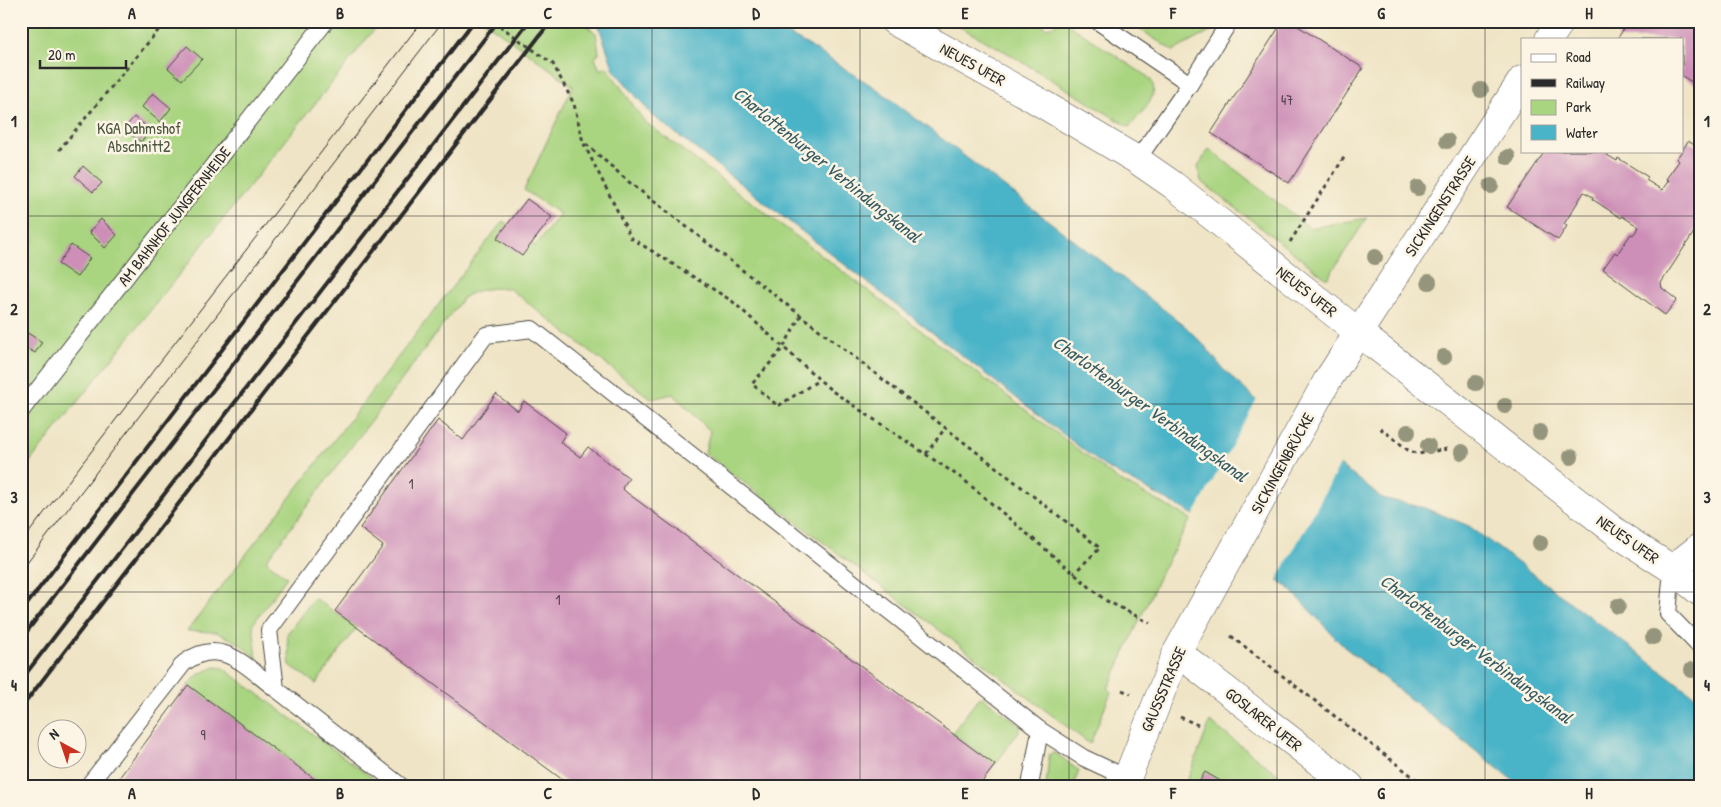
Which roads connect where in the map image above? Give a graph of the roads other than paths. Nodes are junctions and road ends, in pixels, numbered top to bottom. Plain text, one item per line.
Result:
1 (326, 21) edge
2 (894, 21) edge
3 (1097, 21) edge
4 (1230, 21) edge
5 (1561, 21) edge
6 (1550, 38) edge
7 (1521, 82) edge
8 (1190, 84) junction
9 (1137, 160) junction
10 (1358, 332) junction
11 (21, 411) edge
12 (1700, 547) edge
13 (1672, 569) junction
14 (1700, 592) edge
15 (1209, 595) joint
16 (1700, 647) edge
17 (1177, 652) junction
18 (276, 689) junction
19 (1040, 730) junction
20 (1125, 782) edge
21 (88, 786) edge
22 (401, 786) edge
23 (1030, 786) edge
24 (1350, 786) edge

1 - 11 lane, AM BAHNHOF JUNGFERNHEIDE
2 - 9 street, NEUES UFER
3 - 8 lane
4 - 8 lane
5 - 6 street
7 - 10 street, SICKINGENSTRASSE
8 - 9 lane
9 - 10 street, NEUES UFER
10 - 13 street, NEUES UFER
10 - 15 street, SICKINGENBRÜCKE
12 - 13 street
13 - 14 street, NEUES UFER
13 - 16 lane
15 - 17 street, GAUSSSTRASSE
17 - 20 street, GAUSSSTRASSE
17 - 24 street, GOSLARER UFER
18 - 19 lane
18 - 21 lane
18 - 22 lane
19 - 20 lane
19 - 23 lane

